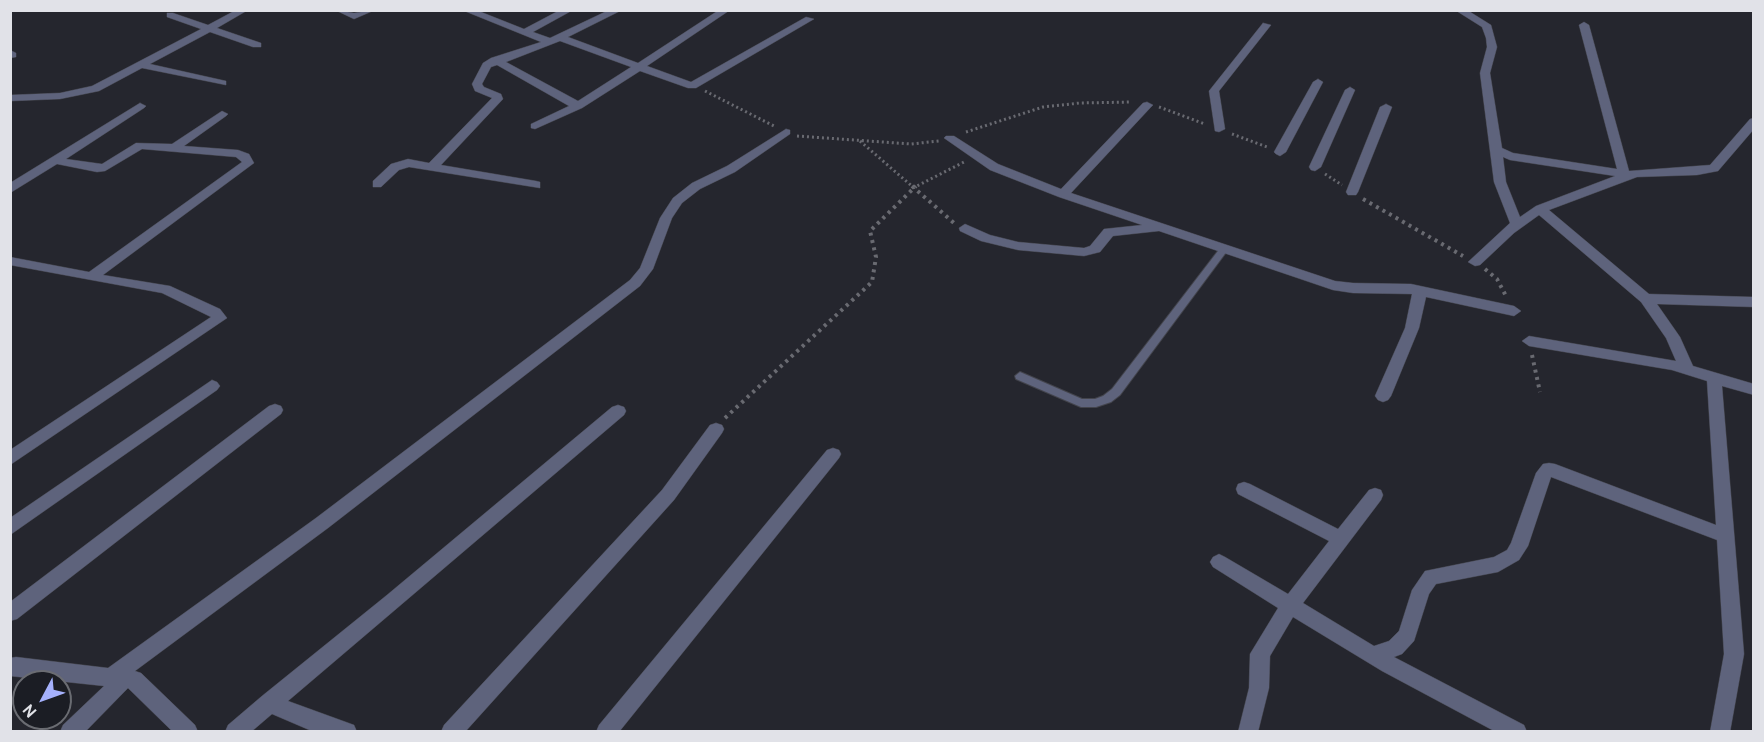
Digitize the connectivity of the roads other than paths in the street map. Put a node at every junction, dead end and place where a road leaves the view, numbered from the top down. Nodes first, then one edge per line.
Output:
1 (244, 10) edge
2 (339, 10) edge
3 (371, 10) edge
4 (466, 10) edge
5 (569, 10) edge
6 (618, 10) edge
7 (726, 10) edge
8 (1459, 10) edge
9 (170, 15) dead end
10 (809, 19) dead end
11 (1266, 25) dead end
12 (1584, 25) dead end
13 (210, 29) junction
14 (523, 33) junction
15 (555, 40) junction
16 (257, 45) dead end
17 (495, 60) junction
18 (141, 65) junction
19 (641, 67) junction
20 (1318, 82) dead end
21 (222, 83) dead end
22 (1350, 90) dead end
23 (10, 98) edge
24 (1147, 105) road end
25 (140, 106) dead end
26 (578, 106) junction
27 (1386, 107) dead end
28 (222, 114) dead end
29 (1754, 121) edge
30 (535, 126) dead end
31 (1219, 129) road end
32 (786, 132) road end
33 (950, 138) road end
34 (172, 148) junction
35 (1496, 150) junction
36 (1280, 152) road end
37 (55, 160) junction
38 (432, 167) junction
39 (1315, 167) road end
40 (1624, 176) junction
41 (376, 184) dead end
42 (536, 185) dead end
43 (10, 189) edge
44 (1352, 192) road end
45 (1064, 194) junction
46 (1540, 208) junction
47 (1517, 225) junction
48 (1160, 227) junction
49 (965, 228) road end
50 (1224, 249) junction
51 (10, 261) edge
52 (1475, 262) road end
53 (91, 277) junction
54 (1420, 291) junction
55 (1646, 299) junction
56 (1754, 302) edge
57 (1514, 311) road end
58 (1529, 341) road end
59 (1687, 369) junction
60 (1020, 376) dead end
61 (1714, 378) junction
62 (212, 386) dead end
63 (1754, 390) edge
64 (1383, 396) dead end
65 (274, 410) dead end
66 (618, 411) dead end
67 (716, 429) road end
68 (833, 454) dead end
69 (10, 459) edge
70 (1245, 489) dead end
71 (1375, 495) dead end
72 (10, 528) edge
73 (1725, 536) junction
74 (1341, 540) junction
75 (1219, 562) dead end
76 (1290, 605) junction
77 (10, 613) edge
78 (1373, 655) junction
79 (10, 667) edge
80 (116, 679) junction
81 (269, 703) junction
82 (70, 732) edge
83 (188, 732) edge
84 (235, 732) edge
85 (347, 732) edge
86 (451, 732) edge
87 (606, 732) edge
88 (1248, 732) edge
89 (1517, 732) edge
90 (1720, 732) edge

1 - 13 street
2 - 3 street
4 - 14 street
5 - 14 street
6 - 15 street
7 - 19 street
8 - 35 street
9 - 13 street
10 - 19 street
11 - 31 street
12 - 40 street
13 - 16 street
13 - 18 street
14 - 15 street
15 - 17 street
15 - 19 street
17 - 26 street
17 - 38 street
18 - 21 street
18 - 23 street
19 - 26 street
20 - 36 street
22 - 39 street
24 - 45 street
25 - 37 street
26 - 30 street
27 - 44 street
28 - 34 street
29 - 40 street
32 - 80 street
33 - 45 street
34 - 37 street
34 - 53 street
35 - 40 street
35 - 47 street
37 - 43 street
38 - 41 street
38 - 42 street
40 - 46 street
45 - 48 street
46 - 47 street
46 - 55 street
47 - 52 street
48 - 49 street
48 - 50 street
50 - 54 street
50 - 60 lane
51 - 53 street
53 - 69 street
54 - 57 street
54 - 64 street
55 - 56 street
55 - 59 street
58 - 59 street
59 - 61 street
61 - 63 street
61 - 73 street
62 - 72 street
65 - 77 street
66 - 81 street
67 - 86 street
68 - 87 street
70 - 74 street
71 - 74 street
73 - 78 street
73 - 90 street
74 - 76 street
75 - 76 street
76 - 78 street
76 - 88 street
78 - 89 street
79 - 80 street
80 - 82 street
80 - 83 street
81 - 84 street
81 - 85 street

